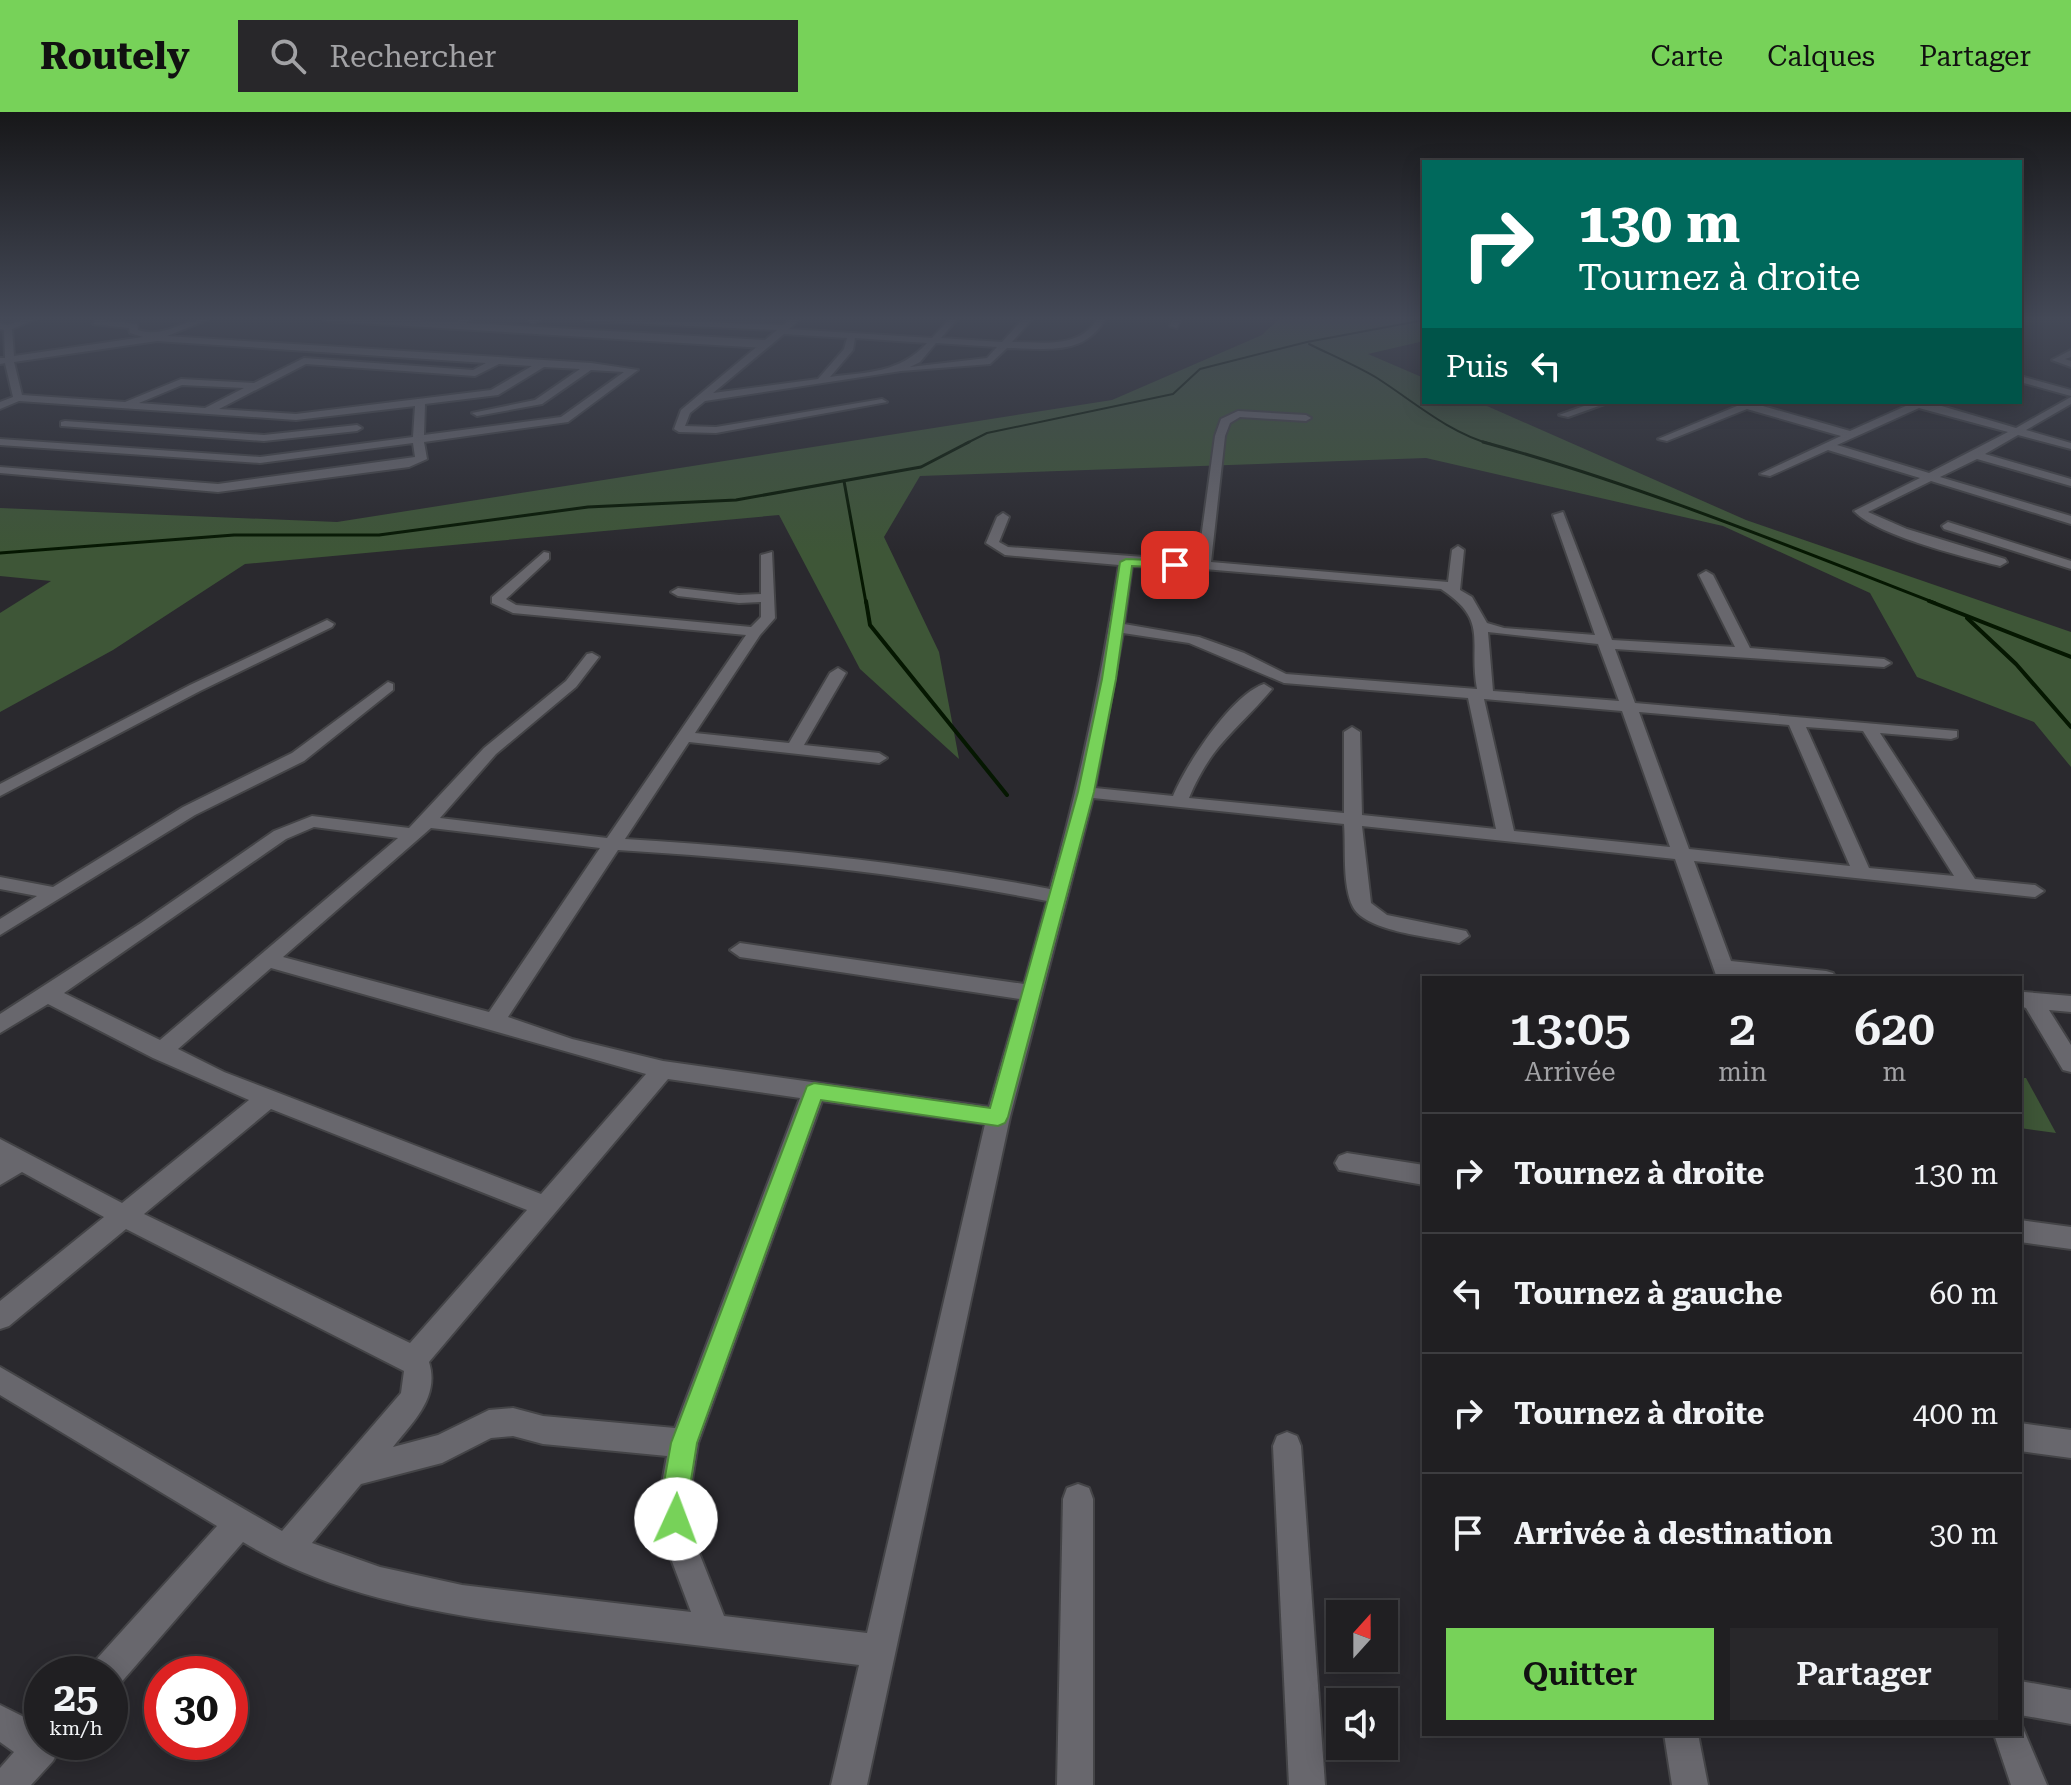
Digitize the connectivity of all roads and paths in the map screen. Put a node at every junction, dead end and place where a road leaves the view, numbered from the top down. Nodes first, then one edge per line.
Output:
1 (148, 396) edge
2 (236, 396) edge
3 (467, 396) edge
4 (475, 396) edge
5 (547, 396) edge
6 (597, 396) edge
7 (715, 396) edge
8 (18, 398) joint
9 (702, 398) joint
10 (2071, 400) edge
11 (420, 402) junction
12 (882, 402) dead end
13 (109, 404) junction
14 (1599, 404) edge
15 (1750, 404) edge
16 (1914, 404) edge
17 (1920, 404) edge
18 (0, 406) edge
19 (125, 406) junction
20 (359, 410) junction
21 (207, 411) junction
22 (477, 413) junction
23 (1564, 415) dead end
24 (1306, 418) dead end
25 (357, 428) junction
26 (54, 429) junction
27 (479, 431) junction
28 (2021, 432) junction
29 (1851, 435) junction
30 (418, 439) junction
31 (1663, 439) dead end
32 (0, 442) edge
33 (21, 443) junction
34 (1828, 446) junction
35 (2071, 446) edge
36 (355, 447) junction
37 (313, 453) junction
38 (1976, 455) junction
39 (0, 470) edge
40 (1766, 474) dead end
41 (311, 477) junction
42 (1928, 477) junction
43 (2071, 483) edge
44 (1559, 515) dead end
45 (1003, 517) dead end
46 (2071, 520) edge
47 (1948, 526) dead end
48 (1458, 550) dead end
49 (767, 555) dead end
50 (544, 556) dead end
51 (1126, 562) junction
52 (2000, 562) dead end
53 (1204, 565) junction
54 (2071, 565) edge
55 (1706, 575) dead end
56 (1454, 589) junction
57 (678, 592) dead end
58 (766, 598) junction
59 (327, 624) dead end
60 (1481, 626) junction
61 (1116, 628) junction
62 (755, 632) junction
63 (1606, 642) junction
64 (1745, 652) junction
65 (592, 657) dead end
66 (1884, 663) dead end
67 (838, 673) dead end
68 (388, 687) dead end
69 (1264, 689) dead end
70 (1480, 693) junction
71 (1630, 706) junction
72 (1796, 723) junction
73 (1869, 728) junction
74 (1352, 732) dead end
75 (1951, 734) dead end
76 (685, 737) junction
77 (793, 750) junction
78 (879, 758) dead end
79 (0, 791) edge
80 (1086, 792) junction
81 (1179, 802) junction
82 (1353, 822) junction
83 (421, 828) junction
84 (1507, 838) junction
85 (611, 844) junction
86 (1685, 857) junction
87 (1862, 872) junction
88 (0, 883) edge
89 (1968, 883) junction
90 (2035, 891) dead end
91 (53, 893) junction
92 (1059, 897) junction
93 (0, 928) edge
94 (1459, 936) dead end
95 (740, 950) dead end
96 (270, 961) junction
97 (1725, 972) edge
98 (1792, 976) edge
99 (1032, 993) junction
100 (47, 994) junction
101 (2027, 1000) edge
102 (2071, 1004) edge
103 (494, 1021) junction
104 (0, 1025) edge
105 (161, 1052) junction
106 (2071, 1064) edge
107 (663, 1070) junction
108 (814, 1091) junction
109 (267, 1099) junction
110 (998, 1117) junction
111 (7, 1161) edge
112 (1347, 1163) dead end
113 (1422, 1175) edge
114 (545, 1206) junction
115 (126, 1217) junction
116 (2022, 1231) edge
117 (2071, 1238) edge
118 (0, 1317) edge
119 (414, 1359) junction
120 (0, 1380) edge
121 (2022, 1437) edge
122 (684, 1443) junction
123 (2071, 1444) edge
124 (1287, 1446) dead end
125 (352, 1472) junction
126 (1078, 1499) dead end
127 (239, 1524) junction
128 (286, 1550) junction
129 (713, 1629) junction
130 (879, 1651) junction
131 (122, 1656) edge
132 (2022, 1698) edge
133 (2071, 1707) edge
134 (0, 1722) edge
135 (24, 1735) edge
136 (1681, 1736) edge
137 (2012, 1736) edge
138 (30, 1760) edge
139 (8, 1785) edge
140 (849, 1785) edge
141 (1075, 1785) edge
142 (1307, 1785) edge
143 (1690, 1785) edge
144 (2029, 1785) edge

1 - 19 street
2 - 21 street
3 - 11 street
4 - 22 street
5 - 22 street
6 - 27 street
7 - 9 street
8 - 13 street
8 - 18 street
9 - 12 street
10 - 28 street
11 - 20 street
11 - 30 street
13 - 19 street
13 - 26 street
14 - 23 street
15 - 29 street
15 - 31 street
16 - 29 street
17 - 28 street
19 - 21 street
20 - 21 street
20 - 25 street
22 - 27 street
24 - 53 street
25 - 26 street
25 - 36 street
26 - 33 street
27 - 30 street
28 - 35 street
28 - 38 street
29 - 34 street
30 - 36 street
30 - 41 street
32 - 33 street
33 - 37 street
34 - 40 street
34 - 42 street
36 - 37 street
37 - 41 street
38 - 42 street
38 - 43 street
39 - 41 street
42 - 46 street
42 - 52 street
44 - 63 street
45 - 51 street
47 - 54 street
48 - 56 street
49 - 58 street
50 - 62 street
51 - 53 street
51 - 61 street
53 - 56 street
55 - 64 street
56 - 60 street
57 - 58 street
58 - 62 street
59 - 79 street
60 - 63 street
60 - 70 street
61 - 70 street
61 - 80 street
62 - 76 street
63 - 64 street
63 - 71 street
64 - 66 street
65 - 83 street
67 - 77 street
68 - 91 street
69 - 81 street
70 - 71 street
70 - 84 street
71 - 72 street
71 - 86 street
72 - 73 street
72 - 87 street
73 - 75 street
73 - 89 street
74 - 82 street
76 - 77 street
76 - 85 street
77 - 78 street
80 - 81 street
80 - 92 street
81 - 82 street
82 - 84 street
82 - 94 street
83 - 85 street
83 - 96 street
83 - 100 street
84 - 86 street
85 - 92 street
85 - 103 street
86 - 87 street
86 - 97 street
87 - 89 street
88 - 91 street
89 - 90 street
91 - 93 street
92 - 99 street
95 - 99 street
96 - 103 street
96 - 105 street
97 - 98 street
99 - 110 street
100 - 104 street
100 - 105 street
101 - 102 street
101 - 106 street
103 - 107 street
105 - 109 street
107 - 108 street
107 - 114 street
108 - 110 street
108 - 122 street
109 - 114 street
109 - 115 street
110 - 130 street
111 - 115 street
112 - 113 street
114 - 119 street
115 - 118 street
115 - 119 street
116 - 117 street
119 - 125 street
120 - 127 street
121 - 123 street
122 - 125 street
122 - 129 street
124 - 142 street
125 - 128 street
126 - 141 street
127 - 128 street
127 - 131 street
128 - 129 street
129 - 130 street
130 - 140 street
132 - 133 street
134 - 135 street
136 - 143 street
137 - 144 street
138 - 139 street

